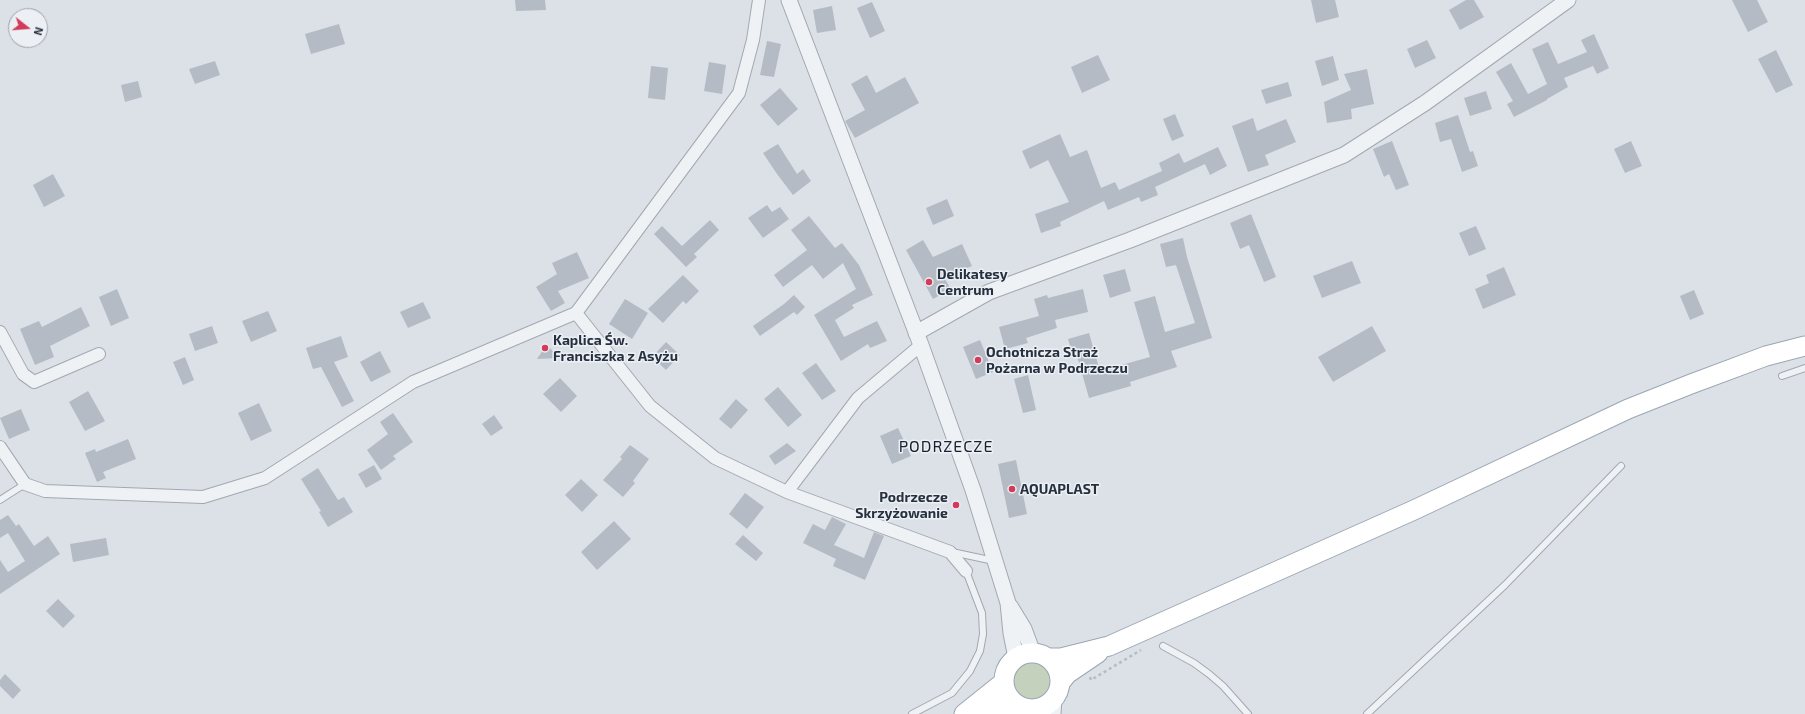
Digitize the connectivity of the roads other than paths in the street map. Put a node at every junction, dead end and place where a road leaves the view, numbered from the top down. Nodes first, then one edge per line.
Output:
1 (759, 0) edge
2 (789, 0) edge
3 (1568, 0) edge
4 (576, 313) junction
5 (0, 332) edge
6 (918, 339) junction
7 (1805, 346) edge
8 (99, 354) dead end
9 (1805, 368) edge
10 (1782, 376) dead end
11 (0, 447) edge
12 (1621, 466) dead end
13 (24, 484) junction
14 (787, 492) junction
15 (0, 500) edge
16 (950, 552) junction
17 (996, 561) junction
18 (966, 571) joint
19 (1109, 646) junction
20 (1163, 646) road end
21 (1032, 656) junction
22 (1004, 682) junction
23 (1056, 699) edge
24 (1027, 709) edge
25 (912, 714) edge
26 (964, 714) edge
27 (974, 714) edge
28 (1248, 714) edge
29 (1367, 714) edge

1 - 4 street
2 - 6 street
3 - 6 street
4 - 13 street
4 - 14 street
5 - 8 street
6 - 14 street
6 - 17 street
7 - 19 main road
9 - 10 lane
11 - 13 street
12 - 29 lane
13 - 15 lane
14 - 16 street
16 - 17 lane
16 - 18 street
17 - 21 street
18 - 25 lane
19 - 21 main road
19 - 23 main road
20 - 28 lane
21 - 22 main road
21 - 23 main road
22 - 24 main road
22 - 26 main road
23 - 24 main road
24 - 27 main road

